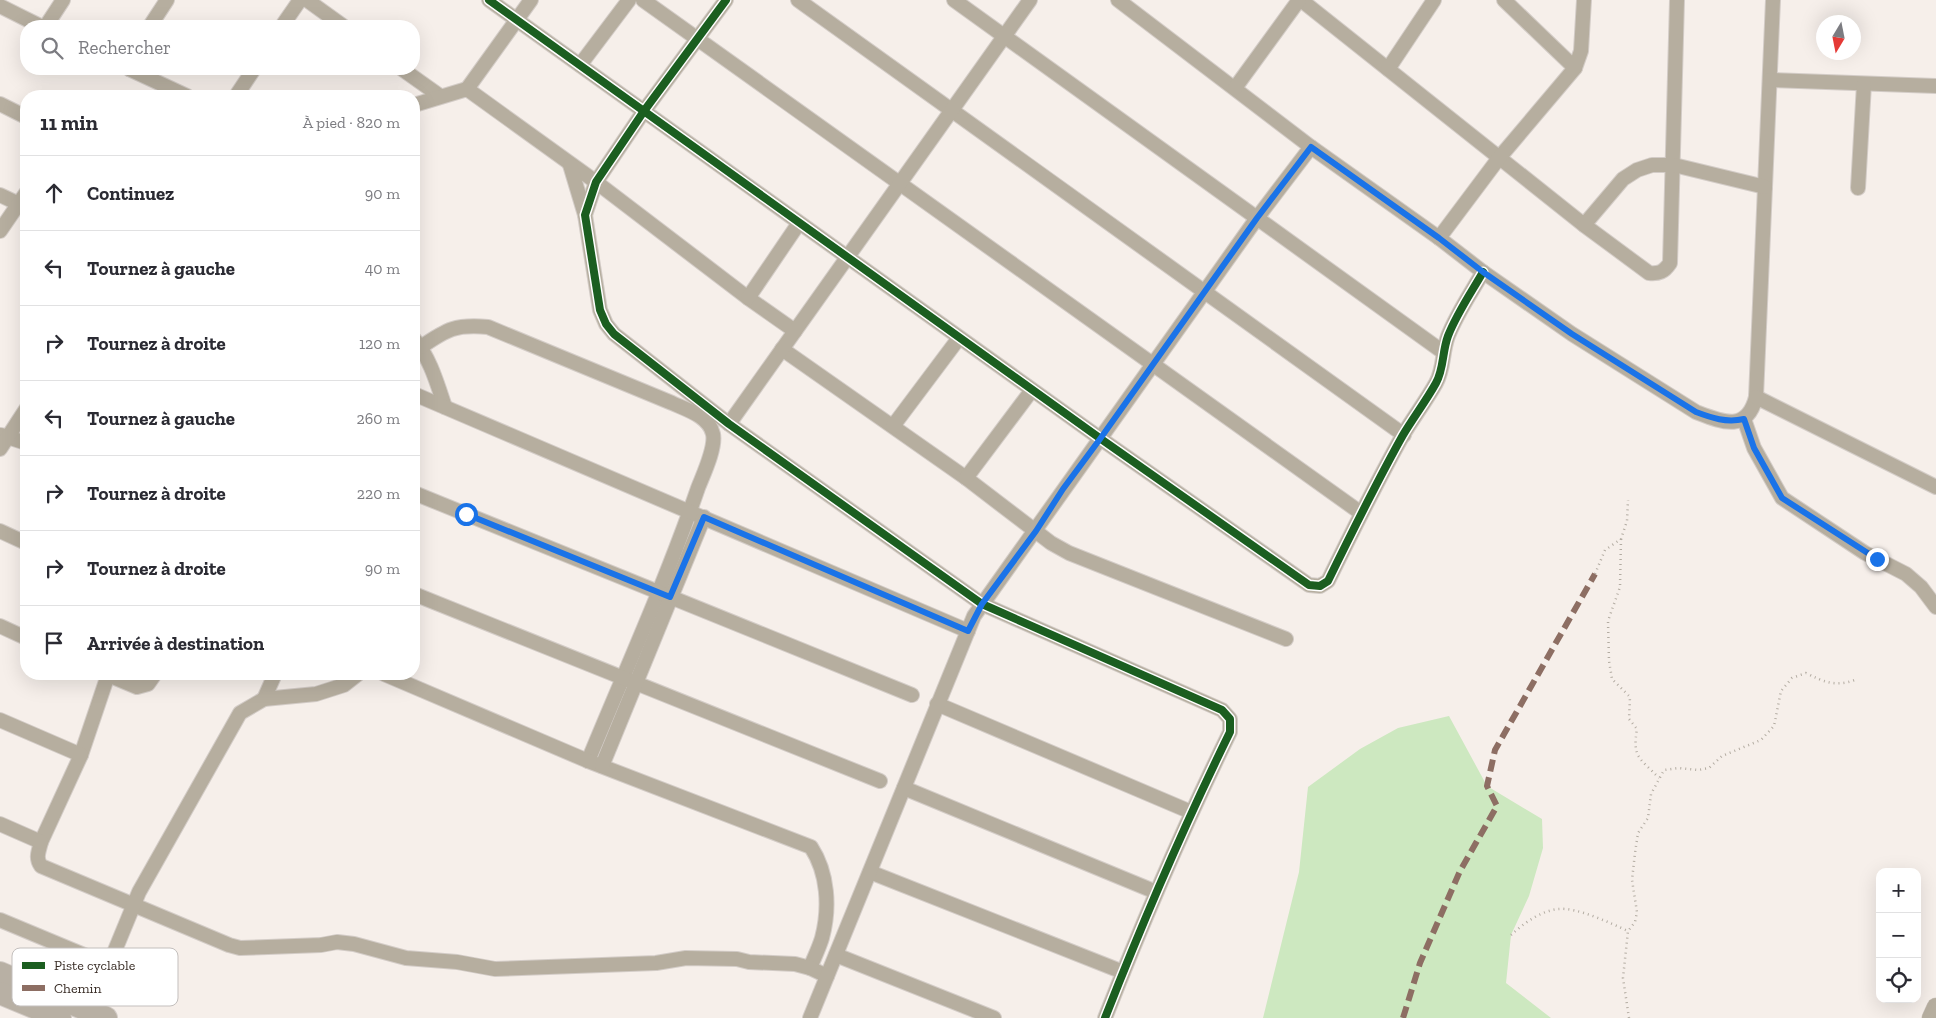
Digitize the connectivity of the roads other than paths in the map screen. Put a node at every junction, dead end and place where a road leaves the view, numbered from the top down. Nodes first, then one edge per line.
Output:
1 (64, 0) edge
2 (168, 0) edge
3 (300, 0) edge
4 (307, 0) edge
5 (489, 0) edge
6 (531, 0) edge
7 (628, 0) edge
8 (643, 0) edge
9 (726, 0) edge
10 (798, 0) edge
11 (954, 0) edge
12 (1030, 0) edge
13 (1118, 0) edge
14 (1300, 0) edge
15 (1434, 0) edge
16 (1504, 0) edge
17 (1584, 0) edge
18 (1677, 0) edge
19 (1773, 0) edge
20 (0, 6) edge
21 (28, 20) edge
22 (50, 20) edge
23 (154, 20) edge
24 (286, 20) edge
25 (335, 20) edge
26 (516, 20) junction
27 (1004, 36) junction
28 (698, 39) junction
29 (580, 65) junction
30 (1576, 68) junction
31 (1388, 69) junction
32 (142, 75) edge
33 (250, 75) edge
34 (410, 75) edge
35 (1770, 80) junction
36 (1864, 84) junction
37 (1936, 86) edge
38 (1235, 88) junction
39 (467, 89) junction
40 (174, 90) edge
41 (241, 90) edge
42 (440, 96) junction
43 (420, 103) edge
44 (0, 104) edge
45 (952, 110) junction
46 (644, 111) junction
47 (20, 114) edge
48 (1311, 147) junction
49 (1499, 158) junction
50 (570, 165) junction
51 (1674, 165) junction
52 (596, 182) junction
53 (900, 183) junction
54 (1765, 187) junction
55 (1858, 188) dead end
56 (0, 195) edge
57 (20, 198) edge
58 (20, 202) edge
59 (585, 215) junction
60 (1257, 218) junction
61 (800, 223) junction
62 (1584, 225) junction
63 (0, 231) edge
64 (1439, 238) junction
65 (847, 257) junction
66 (1483, 272) junction
67 (1204, 292) junction
68 (748, 298) junction
69 (795, 331) junction
70 (959, 338) junction
71 (420, 342) edge
72 (420, 348) edge
73 (782, 349) junction
74 (1443, 352) junction
75 (1153, 364) junction
76 (1032, 390) junction
77 (420, 397) edge
78 (1756, 397) junction
79 (445, 407) junction
80 (20, 416) edge
81 (1744, 419) junction
82 (729, 424) junction
83 (893, 426) junction
84 (1404, 434) junction
85 (4, 435) edge
86 (1100, 439) junction
87 (20, 441) edge
88 (0, 449) edge
89 (966, 478) junction
90 (1936, 487) edge
91 (420, 495) edge
92 (690, 511) junction
93 (1361, 513) junction
94 (704, 517) junction
95 (0, 531) edge
96 (1036, 531) junction
97 (20, 540) edge
98 (664, 594) junction
99 (420, 596) edge
100 (982, 604) junction
101 (1936, 607) edge
102 (0, 626) edge
103 (968, 631) junction
104 (20, 635) edge
105 (1286, 639) dead end
106 (105, 680) edge
107 (121, 680) edge
108 (151, 680) edge
109 (272, 680) edge
110 (350, 680) edge
111 (398, 680) edge
112 (628, 681) junction
113 (912, 694) dead end
114 (264, 699) junction
115 (937, 704) junction
116 (0, 720) edge
117 (81, 755) junction
118 (588, 761) junction
119 (602, 766) junction
120 (880, 781) dead end
121 (904, 788) junction
122 (1191, 812) junction
123 (0, 824) edge
124 (41, 842) junction
125 (870, 872) junction
126 (1156, 892) junction
127 (134, 905) junction
128 (0, 920) edge
129 (66, 948) edge
130 (116, 948) edge
131 (836, 955) junction
132 (810, 968) junction
133 (1123, 972) junction
134 (0, 974) edge
135 (827, 976) junction
136 (12, 979) edge
137 (0, 993) edge
138 (12, 998) edge
139 (31, 1006) edge
140 (76, 1006) edge
141 (1936, 1006) edge
142 (98, 1015) edge
143 (60, 1018) edge
144 (810, 1018) edge
145 (994, 1018) edge
146 (1105, 1018) edge
147 (1931, 1018) edge

1 - 22 street
2 - 23 street
3 - 24 street
4 - 25 street
5 - 26 street
6 - 26 street
7 - 29 street
8 - 28 street
9 - 28 street
10 - 45 street
11 - 27 street
12 - 27 street
13 - 38 street
14 - 31 street
14 - 38 street
15 - 31 street
16 - 30 street
17 - 30 street
18 - 51 street
19 - 35 street
20 - 21 street
26 - 29 street
26 - 39 street
27 - 45 street
27 - 60 street
28 - 46 street
28 - 53 street
29 - 46 street
30 - 49 street
31 - 49 street
32 - 40 street
33 - 41 street
34 - 42 street
35 - 36 street
35 - 54 street
36 - 37 street
36 - 55 street
38 - 48 street
39 - 42 street
39 - 50 street
42 - 43 street
44 - 47 street
45 - 53 street
45 - 67 street
46 - 52 street
46 - 61 street
48 - 60 street
48 - 64 street
49 - 62 street
49 - 64 street
50 - 52 street
50 - 59 street
51 - 54 street
51 - 62 street
51 - 62 street
52 - 59 street
52 - 68 street
53 - 65 street
53 - 75 street
54 - 78 street
56 - 57 street
58 - 63 street
59 - 82 street
60 - 67 street
60 - 74 street
61 - 65 street
61 - 68 street
64 - 66 street
65 - 69 street
65 - 70 street
66 - 74 street
66 - 81 street
67 - 75 street
67 - 84 street
68 - 69 street
69 - 73 street
70 - 76 street
70 - 83 street
71 - 92 street
72 - 79 street
73 - 82 street
73 - 83 street
74 - 84 street
75 - 86 street
75 - 93 street
76 - 86 street
76 - 89 street
77 - 79 street
78 - 81 street
78 - 90 street
79 - 92 street
80 - 85 street
81 - 101 street
82 - 100 street
83 - 89 street
84 - 93 street
85 - 87 street
85 - 88 street
86 - 93 street
86 - 96 street
89 - 96 street
91 - 98 street
92 - 94 street
92 - 98 street
94 - 98 street
94 - 103 street
95 - 97 street
96 - 100 street
96 - 105 street
98 - 112 street
98 - 113 street
99 - 112 street
100 - 103 street
100 - 122 street
102 - 104 street
103 - 115 street
106 - 117 street
107 - 108 street
109 - 114 street
110 - 114 street
111 - 118 street
112 - 118 street
112 - 119 street
112 - 120 street
114 - 127 street
115 - 121 street
115 - 122 street
116 - 117 street
117 - 124 street
118 - 119 street
119 - 132 street
121 - 125 street
121 - 126 street
122 - 126 street
123 - 124 street
124 - 127 street
125 - 131 street
125 - 133 street
126 - 133 street
127 - 130 street
127 - 132 street
128 - 129 street
131 - 135 street
131 - 145 street
132 - 135 street
133 - 146 street
134 - 136 highway
135 - 144 street
137 - 138 highway
139 - 143 highway
140 - 142 highway
141 - 147 street

